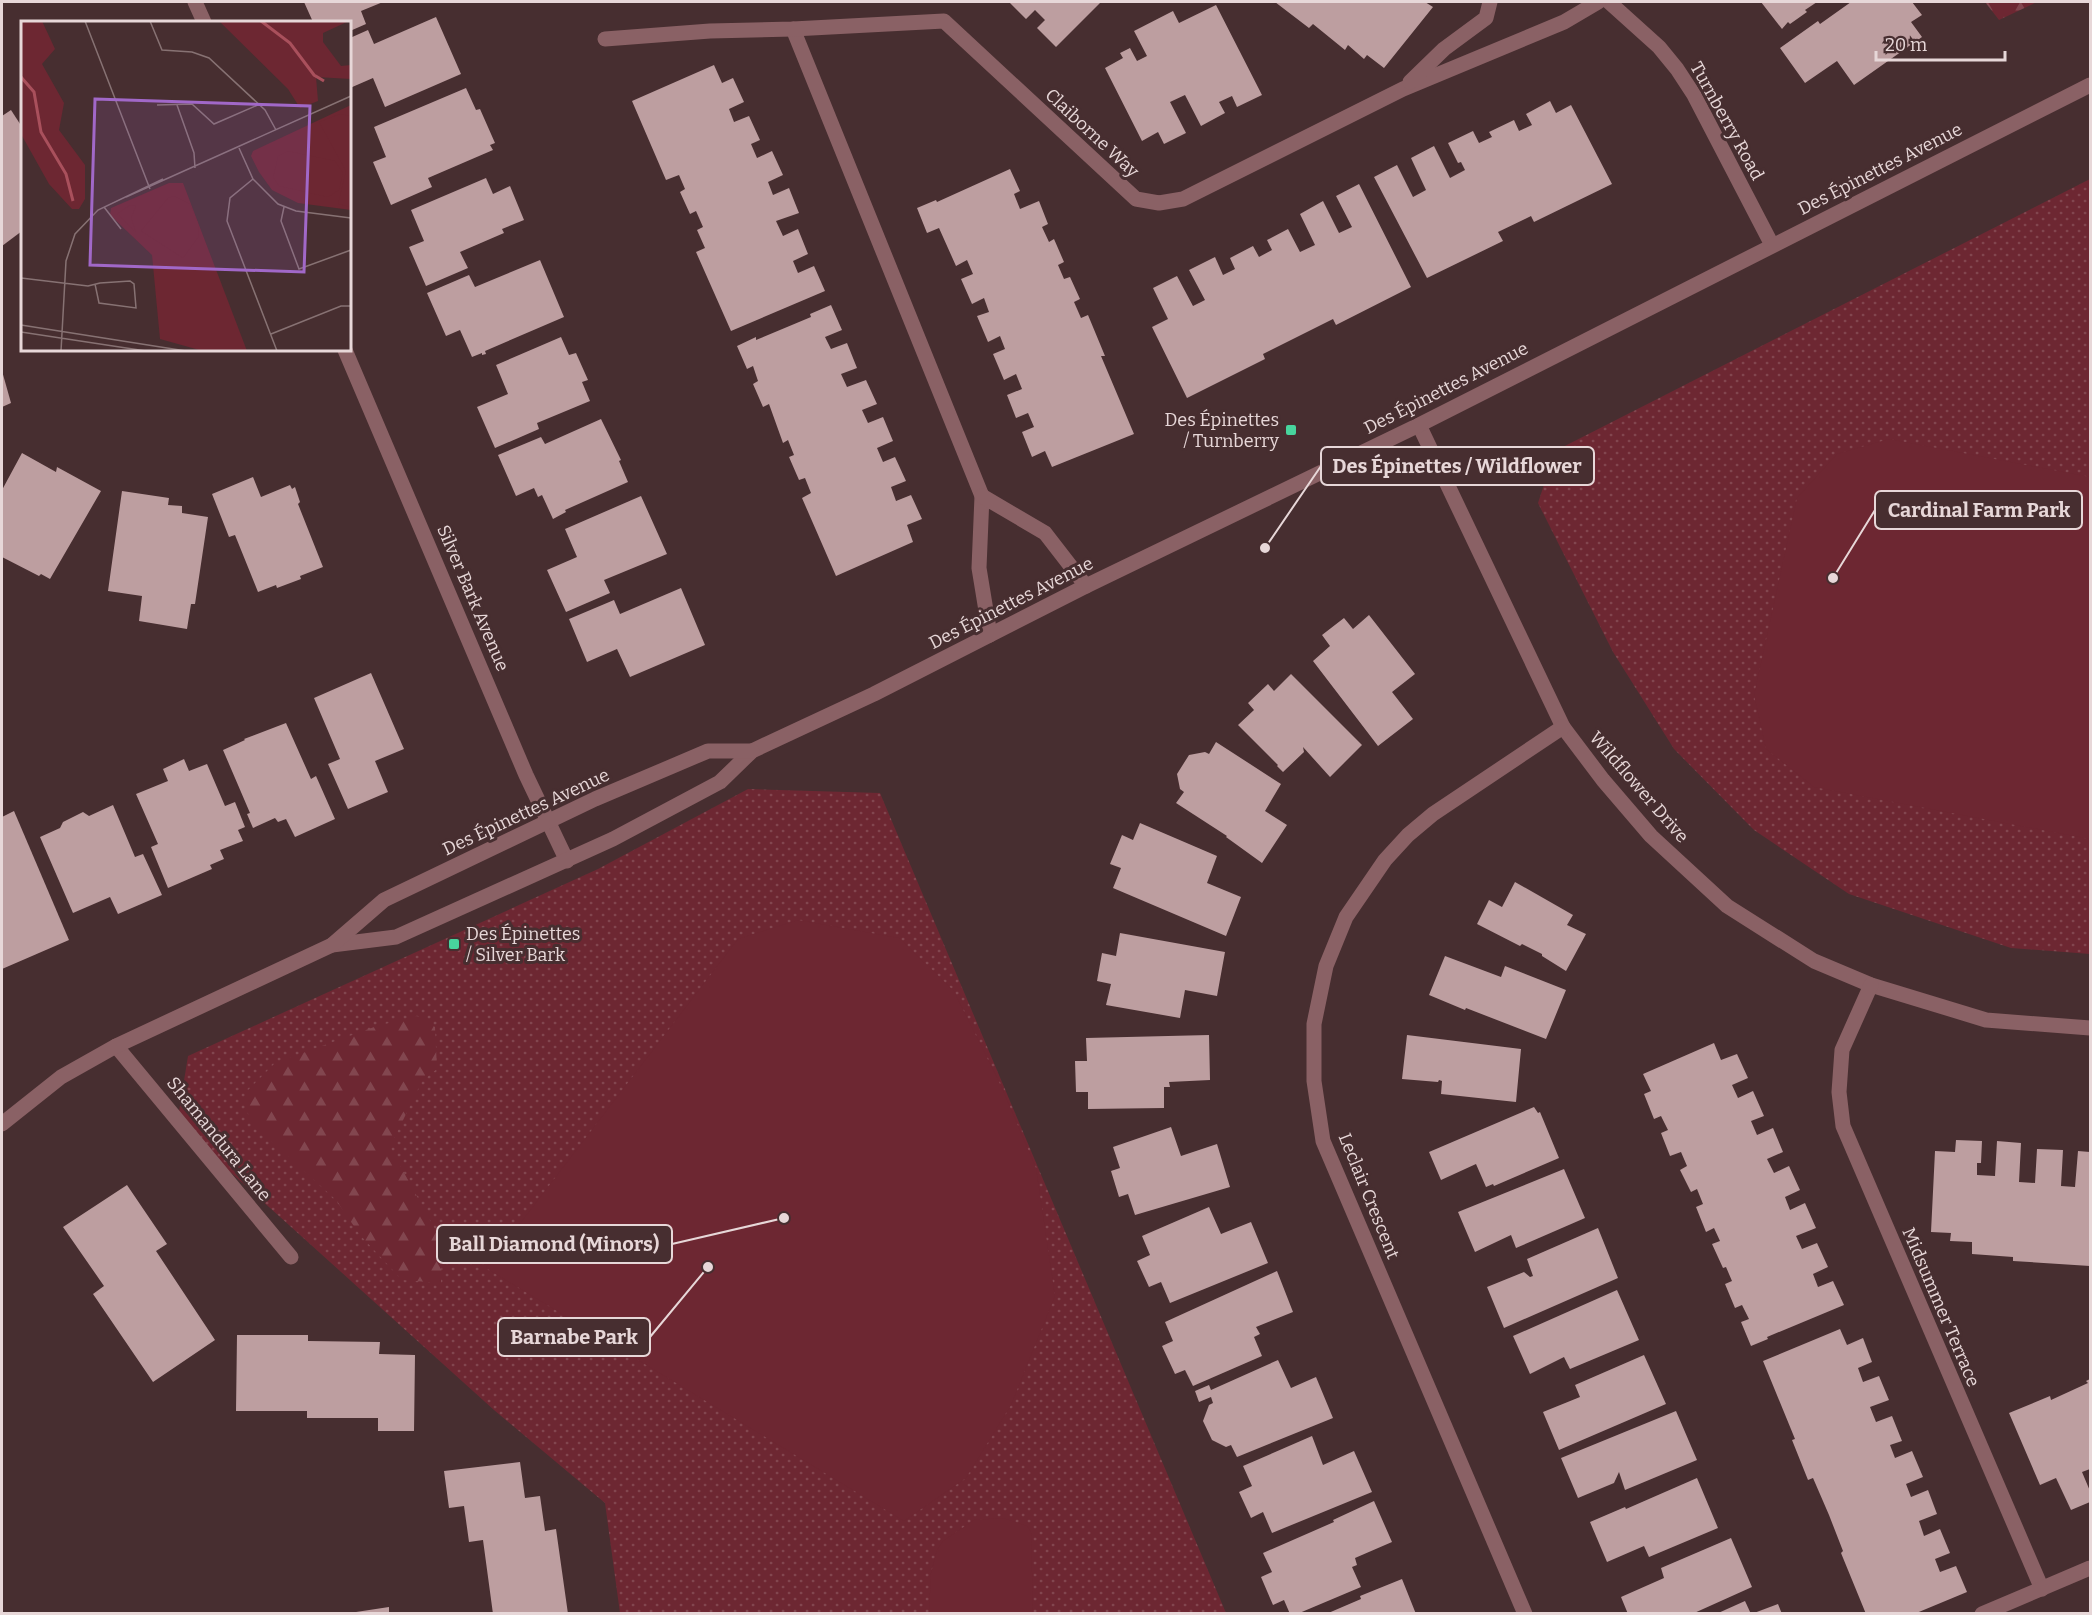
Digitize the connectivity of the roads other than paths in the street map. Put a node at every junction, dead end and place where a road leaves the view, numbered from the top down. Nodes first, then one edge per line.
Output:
1 (195, 2) edge
2 (1490, 2) edge
3 (1598, 2) edge
4 (1610, 2) edge
5 (204, 21) edge
6 (793, 29) junction
7 (605, 39) dead end
8 (2091, 85) edge
9 (1403, 88) junction
10 (1772, 245) junction
11 (345, 351) edge
12 (1419, 425) junction
13 (982, 496) junction
14 (1086, 586) junction
15 (990, 635) junction
16 (1563, 727) junction
17 (752, 751) junction
18 (549, 822) junction
19 (567, 861) junction
20 (332, 945) junction
21 (1871, 985) junction
22 (2091, 1028) edge
23 (116, 1046) junction
24 (2, 1124) edge
25 (291, 1257) dead end
26 (2091, 1568) edge
27 (2042, 1589) junction
28 (1525, 1614) edge
29 (1982, 1614) edge

1 - 5 street
2 - 9 street, Claiborne Way
3 - 9 street, Claiborne Way
4 - 10 street, Turnberry Road
6 - 7 street, Claiborne Way
6 - 9 street, Claiborne Way
6 - 13 street
8 - 10 street, Des Épinettes Avenue
10 - 12 street, Des Épinettes Avenue
11 - 18 street, Silver Bark Avenue
12 - 14 street, Des Épinettes Avenue
12 - 16 street, Wildflower Drive
13 - 14 street
13 - 15 street
14 - 15 street, Des Épinettes Avenue
15 - 17 street, Des Épinettes Avenue
16 - 21 street, Wildflower Drive
16 - 28 street, Leclair Crescent
17 - 18 street, Des Épinettes Avenue
17 - 19 street, Des Épinettes Avenue
18 - 19 street, Silver Bark Avenue
18 - 20 street, Des Épinettes Avenue
19 - 20 street, Des Épinettes Avenue
20 - 23 street, Des Épinettes Avenue
21 - 22 street, Wildflower Drive
21 - 27 street, Midsummer Terrace
23 - 24 street, Des Épinettes Avenue
23 - 25 street, Shamandura Lane
26 - 27 street
27 - 29 street

